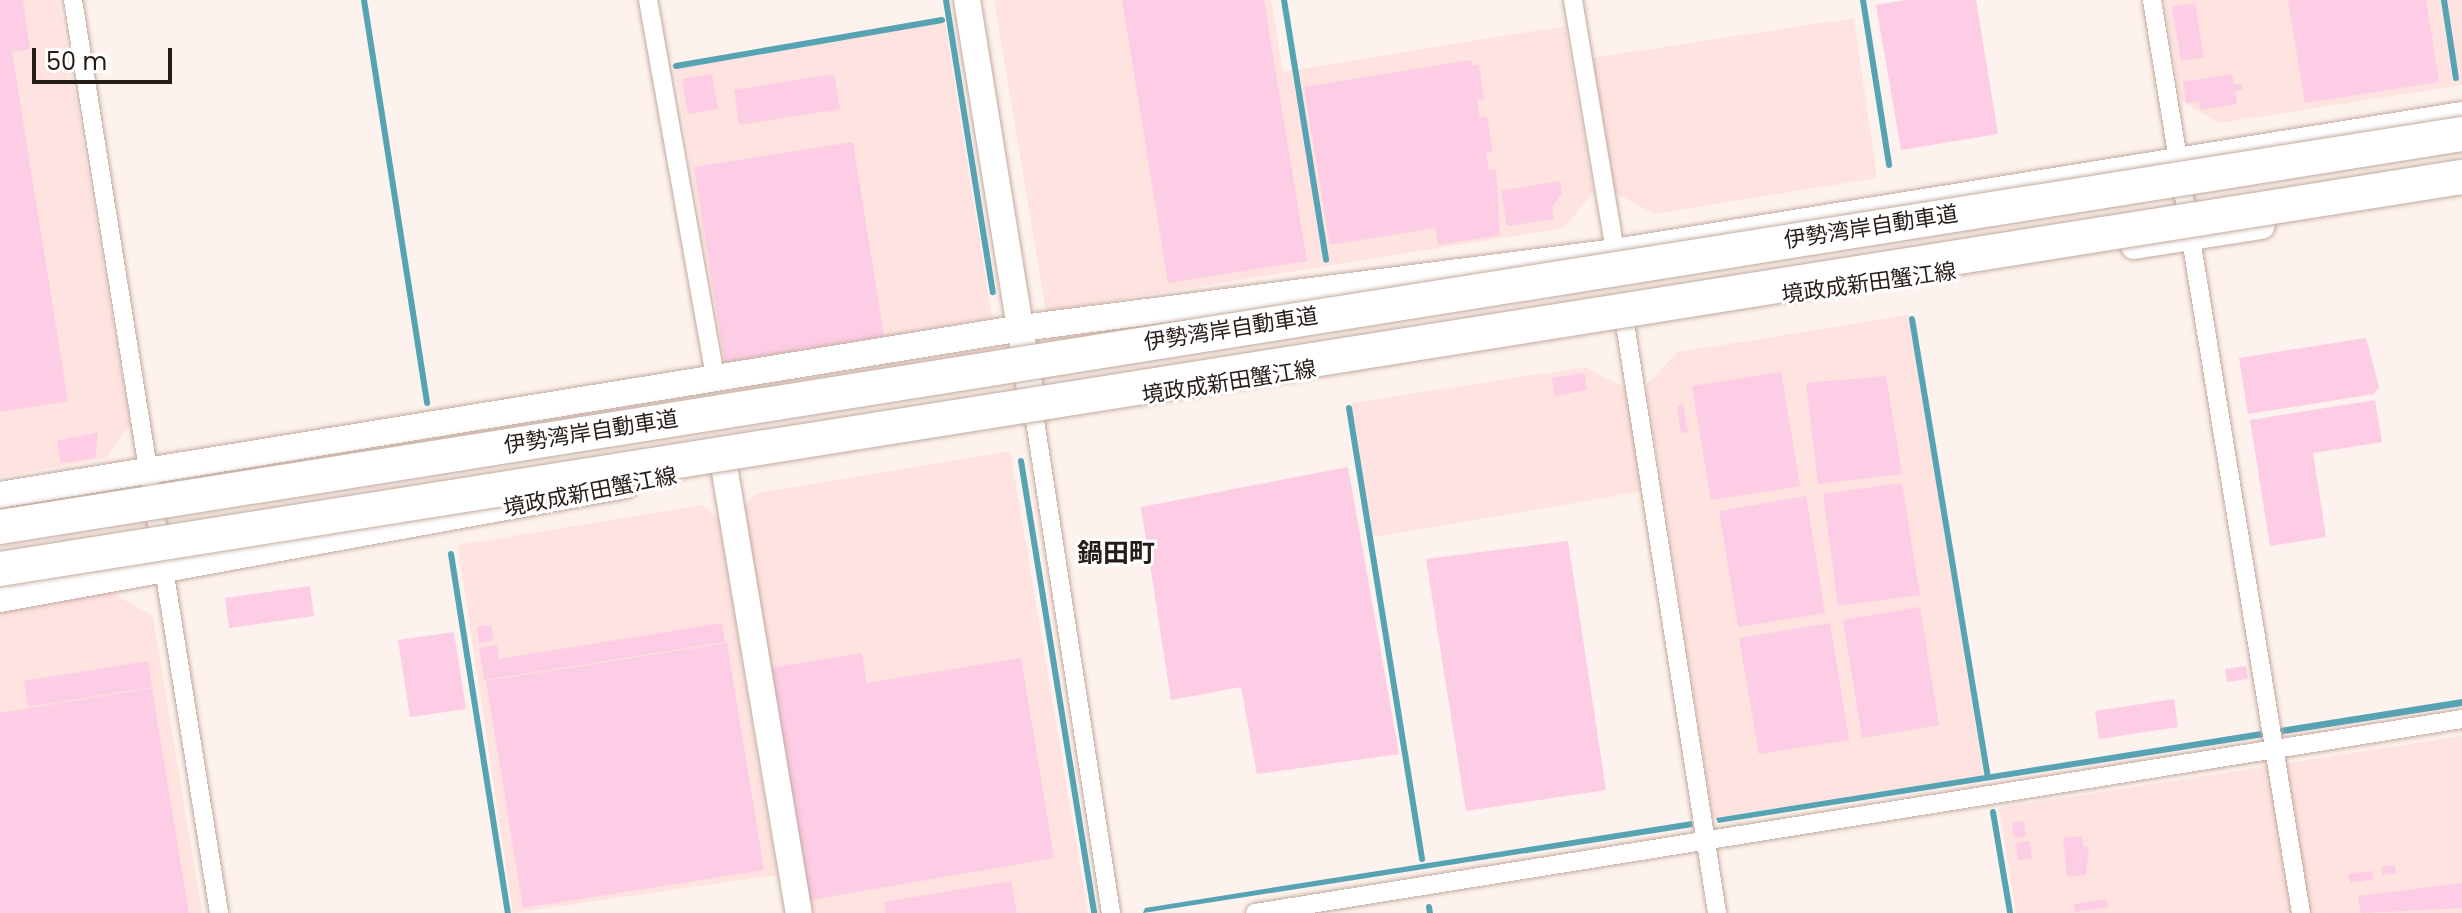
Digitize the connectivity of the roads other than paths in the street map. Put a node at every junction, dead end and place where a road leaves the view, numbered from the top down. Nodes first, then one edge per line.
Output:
1 (73, 0) edge
2 (648, 0) edge
3 (967, 0) edge
4 (1573, 0) edge
5 (2152, 0) edge
6 (2462, 115) edge
7 (2462, 134) edge
8 (2177, 159) junction
9 (2462, 177) edge
10 (2462, 191) edge
11 (2191, 238) junction
12 (1615, 252) junction
13 (1624, 317) junction
14 (1022, 328) junction
15 (715, 378) junction
16 (1034, 414) junction
17 (724, 466) junction
18 (149, 472) junction
19 (0, 495) edge
20 (0, 527) edge
21 (0, 569) edge
22 (163, 573) junction
23 (0, 599) edge
24 (2462, 719) edge
25 (2274, 743) junction
26 (1705, 842) junction
27 (219, 913) edge
28 (799, 913) edge
29 (1111, 913) edge
30 (1255, 913) edge
31 (1717, 913) edge
32 (2301, 913) edge

1 - 18 street
2 - 15 street
3 - 14 main road
4 - 12 street
5 - 8 street
6 - 8 main road
7 - 20 highway, 伊勢湾岸自動車道, bridge
8 - 11 street
8 - 12 main road
9 - 21 highway, 伊勢湾岸自動車道, bridge
10 - 11 main road, 境政成新田蟹江線
11 - 13 main road, 境政成新田蟹江線
11 - 25 street
12 - 14 main road
13 - 16 main road, 境政成新田蟹江線
13 - 26 street
14 - 15 main road
14 - 16 main road
15 - 18 main road
16 - 17 main road, 境政成新田蟹江線
16 - 29 street
17 - 22 main road, 境政成新田蟹江線
17 - 28 main road
18 - 19 main road
18 - 22 street
22 - 23 main road, 境政成新田蟹江線
22 - 27 street
24 - 25 street
25 - 26 street
25 - 32 street
26 - 30 street
26 - 31 street

